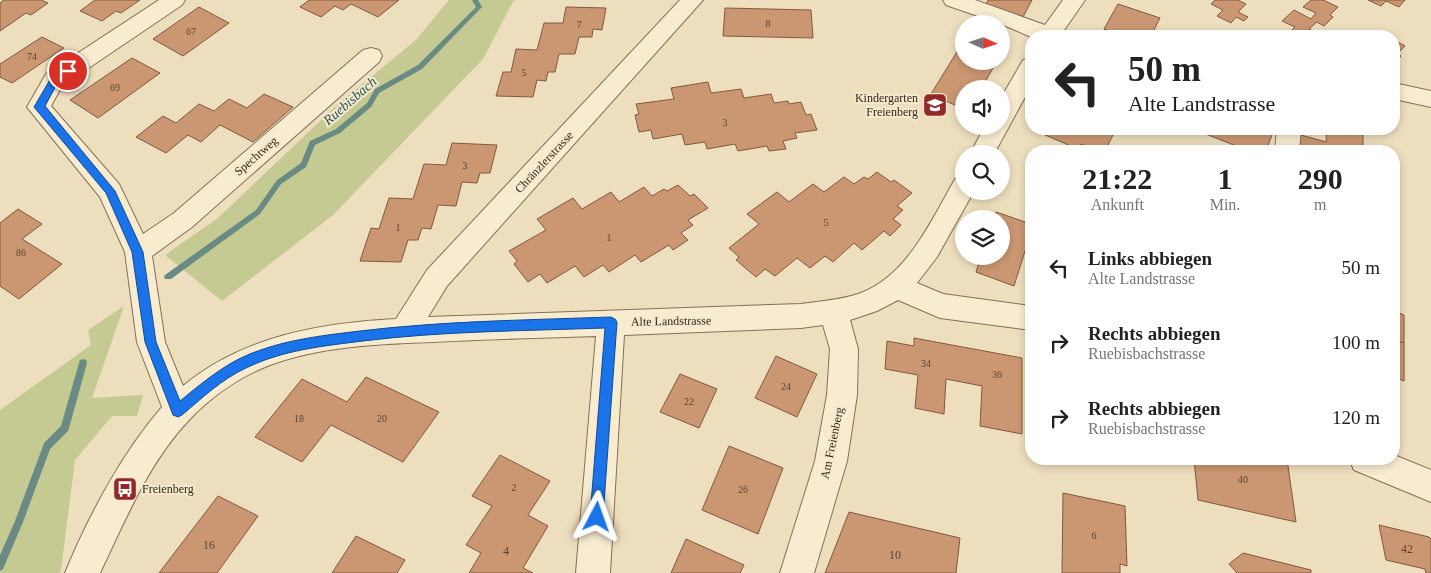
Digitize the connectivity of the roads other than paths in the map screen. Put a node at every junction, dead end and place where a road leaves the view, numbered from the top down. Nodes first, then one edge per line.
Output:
1 (174, 0) edge
2 (692, 0) edge
3 (954, 0) edge
4 (1074, 0) edge
5 (1033, 30) edge
6 (1053, 30) edge
7 (371, 56) dead end
8 (1025, 77) edge
9 (1400, 92) edge
10 (1431, 99) edge
11 (1010, 103) edge
12 (956, 200) edge
13 (138, 252) junction
14 (896, 286) junction
15 (833, 312) junction
16 (1025, 317) edge
17 (611, 322) junction
18 (405, 330) junction
19 (178, 411) junction
20 (1380, 465) edge
21 (1431, 486) edge
22 (82, 573) edge
23 (593, 573) edge
24 (797, 573) edge

1 - 13 street
2 - 18 street, Chränzlerstrasse
3 - 5 street
4 - 6 street
7 - 13 street, Spechtweg
8 - 11 street
9 - 10 street
12 - 14 street, Alte Landstrasse
13 - 19 street
14 - 15 street, Alte Landstrasse
14 - 16 street
15 - 17 street, Alte Landstrasse
15 - 24 street, Am Freienberg
17 - 18 street, Alte Landstrasse
17 - 23 street
18 - 19 street, Alte Landstrasse
19 - 22 street, Alte Landstrasse
20 - 21 street

